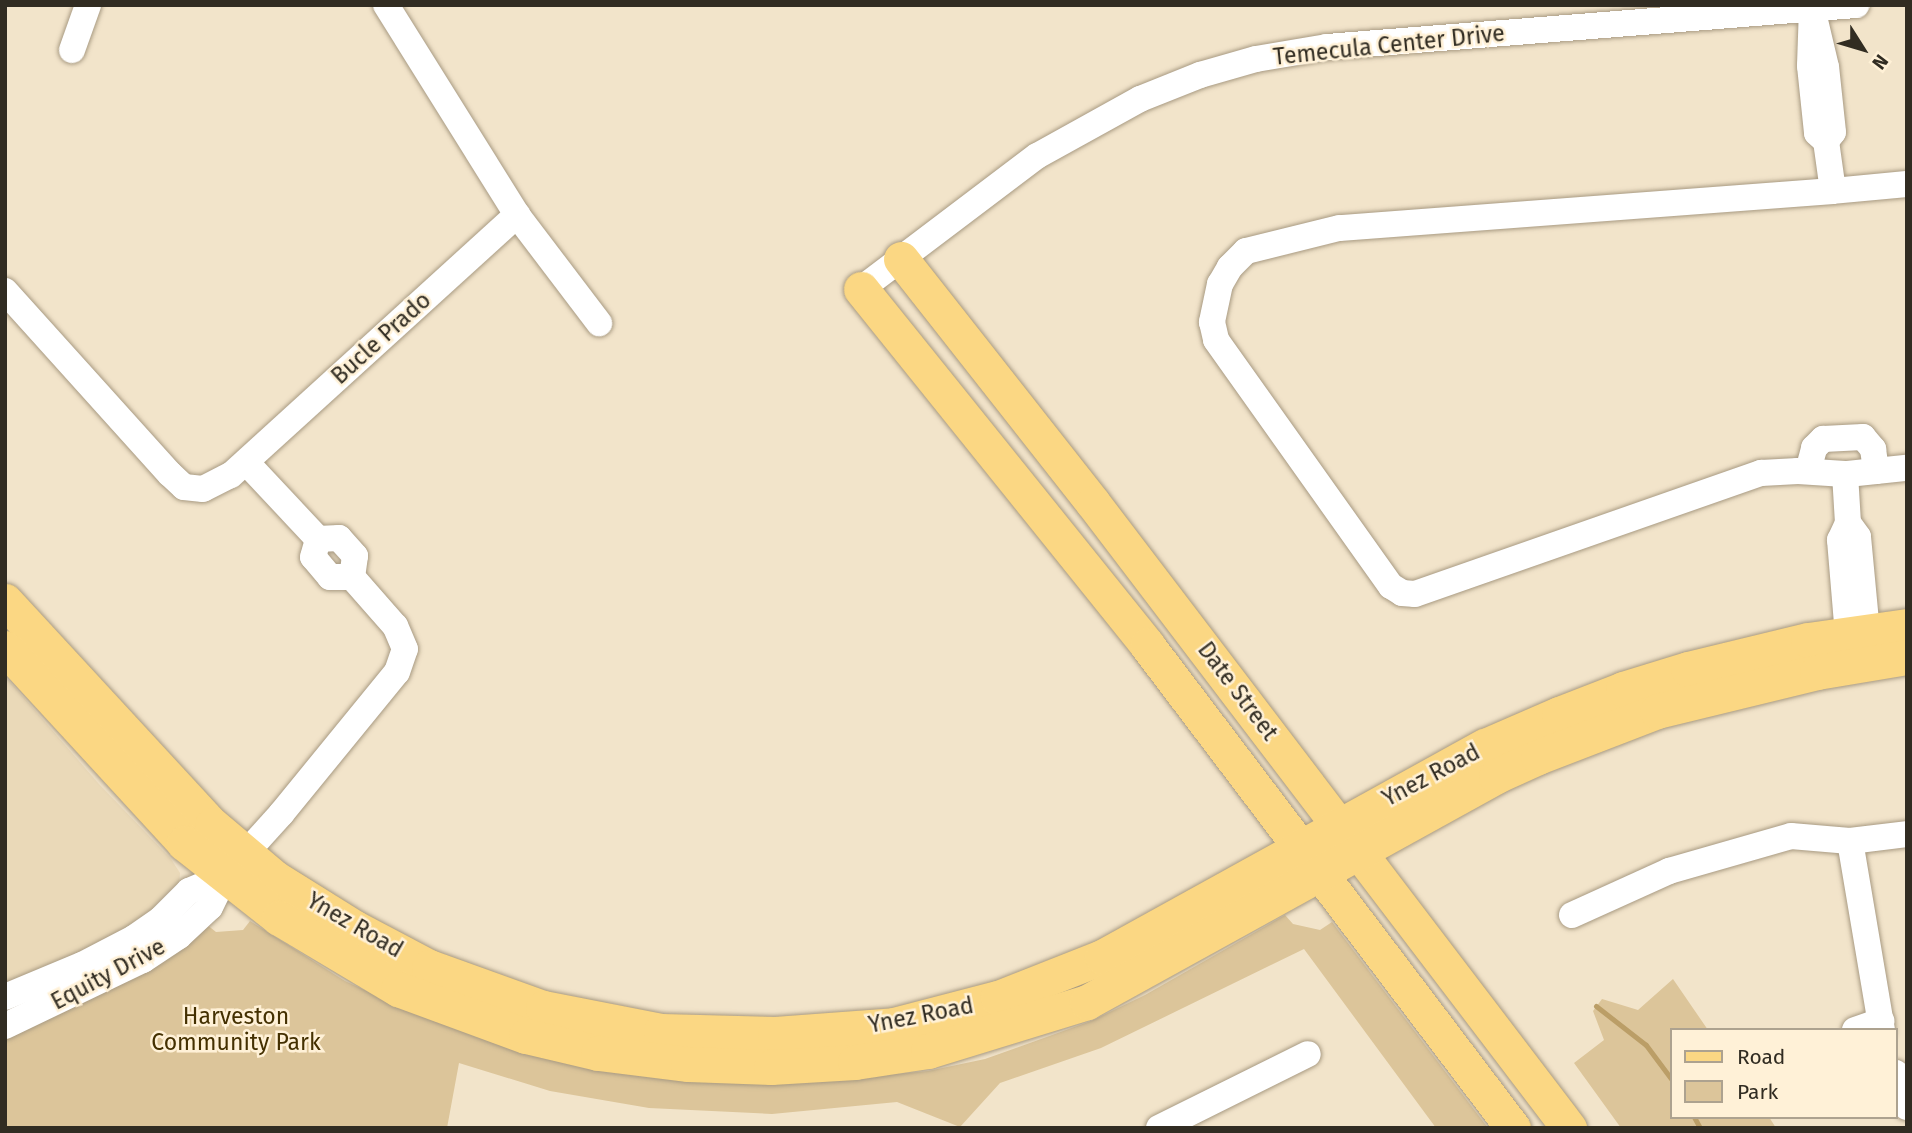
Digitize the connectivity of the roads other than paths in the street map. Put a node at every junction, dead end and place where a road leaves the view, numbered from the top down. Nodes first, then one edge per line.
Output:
1 (88, 5) edge
2 (386, 5) edge
3 (1856, 5) edge
4 (1812, 8) junction
5 (72, 50) dead end
6 (1907, 184) edge
7 (1833, 191) junction
8 (517, 215) junction
9 (901, 259) junction
10 (861, 289) joint
11 (5, 291) edge
12 (599, 323) dead end
13 (246, 461) junction
14 (1907, 468) edge
15 (1808, 471) junction
16 (1876, 471) junction
17 (1846, 474) junction
18 (5, 601) edge
19 (1907, 626) edge
20 (1858, 633) junction
21 (5, 648) edge
22 (1907, 657) edge
23 (1713, 696) junction
24 (1907, 834) edge
25 (1349, 839) junction
26 (1850, 841) junction
27 (1311, 860) junction
28 (235, 864) junction
29 (1572, 915) dead end
30 (5, 997) edge
31 (1882, 1025) edge
32 (5, 1026) edge
33 (1308, 1054) dead end
34 (1898, 1079) edge
35 (1907, 1107) edge
36 (1159, 1128) edge
37 (1513, 1128) edge
38 (1569, 1128) edge

1 - 5 street
2 - 8 street
3 - 4 street, Temecula Center Drive
4 - 7 street
4 - 9 street, Temecula Center Drive
6 - 7 street
7 - 15 street
8 - 12 street
8 - 13 street, Bucle Prado
9 - 10 street, Temecula Center Drive
9 - 25 main road, Date Street
10 - 27 main road, Date Street
11 - 13 street, Bucle Prado
13 - 28 street
14 - 16 street
15 - 16 street
15 - 17 street
16 - 17 street
17 - 20 street
18 - 28 main road, Ynez Road
19 - 20 main road, Ynez Road
20 - 23 main road
20 - 25 main road, Ynez Road
21 - 28 main road, Ynez Road
22 - 23 main road, Ynez Road
23 - 25 main road, Ynez Road
24 - 26 street
25 - 27 main road, Ynez Road
25 - 38 main road, Date Street
26 - 29 street
26 - 31 street
27 - 28 main road, Ynez Road
27 - 37 main road, Date Street
28 - 30 street, Equity Drive
28 - 32 street, Equity Drive
33 - 36 street
34 - 35 street

